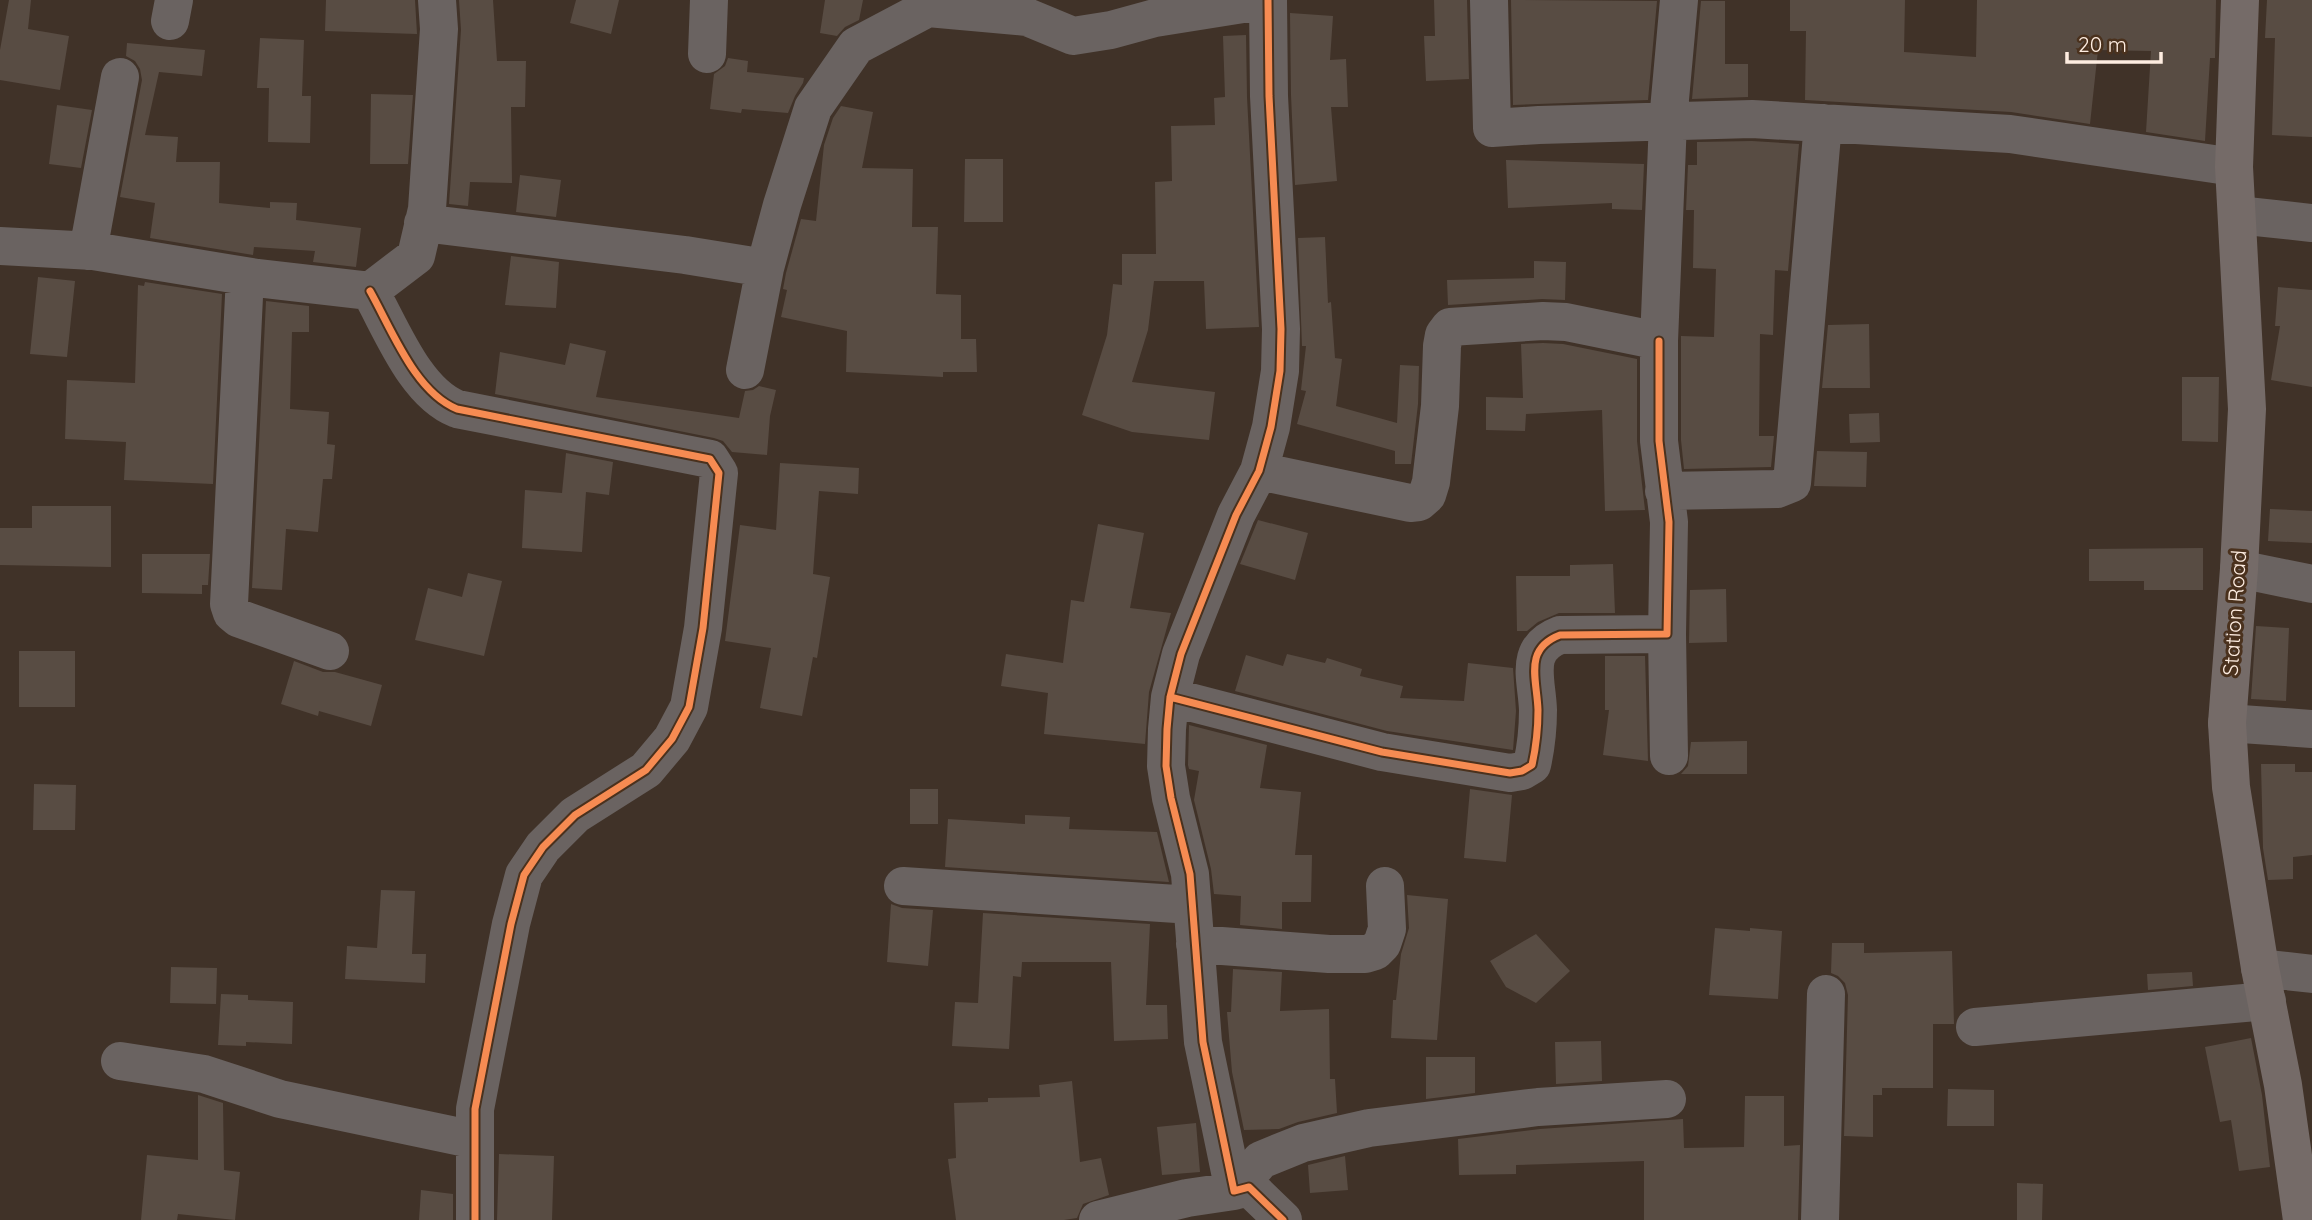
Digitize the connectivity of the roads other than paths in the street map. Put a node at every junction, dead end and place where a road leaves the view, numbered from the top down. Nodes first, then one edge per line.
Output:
1 (437, 0) edge
2 (709, 0) edge
3 (1268, 0) edge
4 (1489, 0) edge
5 (1679, 0) edge
6 (2240, 0) edge
7 (707, 54) dead end
8 (120, 77) dead end
9 (1668, 121) junction
10 (1823, 123) junction
11 (2234, 167) junction
12 (2237, 215) junction
13 (423, 223) junction
14 (2312, 223) edge
15 (0, 246) edge
16 (88, 251) junction
17 (765, 268) junction
18 (245, 276) junction
19 (370, 291) junction
20 (1658, 341) junction
21 (746, 370) dead end
22 (1259, 471) junction
23 (1664, 491) junction
24 (2239, 569) junction
25 (2312, 584) edge
26 (1667, 634) junction
27 (330, 651) dead end
28 (1170, 697) junction
29 (2227, 723) junction
30 (2312, 729) edge
31 (1669, 756) dead end
32 (903, 886) dead end
33 (1385, 886) dead end
34 (1192, 905) junction
35 (1195, 944) junction
36 (2312, 974) edge
37 (2264, 984) junction
38 (1826, 994) dead end
39 (1975, 1027) dead end
40 (120, 1061) dead end
41 (1667, 1099) dead end
42 (475, 1140) junction
43 (1234, 1191) junction
44 (475, 1220) edge
45 (1098, 1220) edge
46 (1283, 1220) edge
47 (1820, 1220) edge
48 (2302, 1220) edge

1 - 13 street
2 - 7 street
3 - 17 street
3 - 22 street
4 - 9 street
5 - 9 street
6 - 11 main road, Station Road
8 - 16 street
9 - 10 street
9 - 20 street
10 - 11 street
10 - 23 street
11 - 12 main road, Station Road
12 - 14 street
12 - 24 main road, Station Road
13 - 17 street
13 - 19 street
15 - 16 street
16 - 18 street
17 - 21 street
18 - 19 street
18 - 27 street
19 - 42 street
20 - 22 street
20 - 23 street
22 - 28 street
23 - 26 street
24 - 25 street
24 - 29 main road, Station Road
26 - 28 street
26 - 31 street
28 - 34 street
29 - 30 street
29 - 37 main road, Station Road
32 - 34 street
33 - 35 street
34 - 35 street
35 - 43 street
36 - 37 street
37 - 39 street
37 - 48 main road, Station Road
38 - 47 street
40 - 42 street
41 - 43 street
42 - 44 street
43 - 45 street
43 - 46 street

